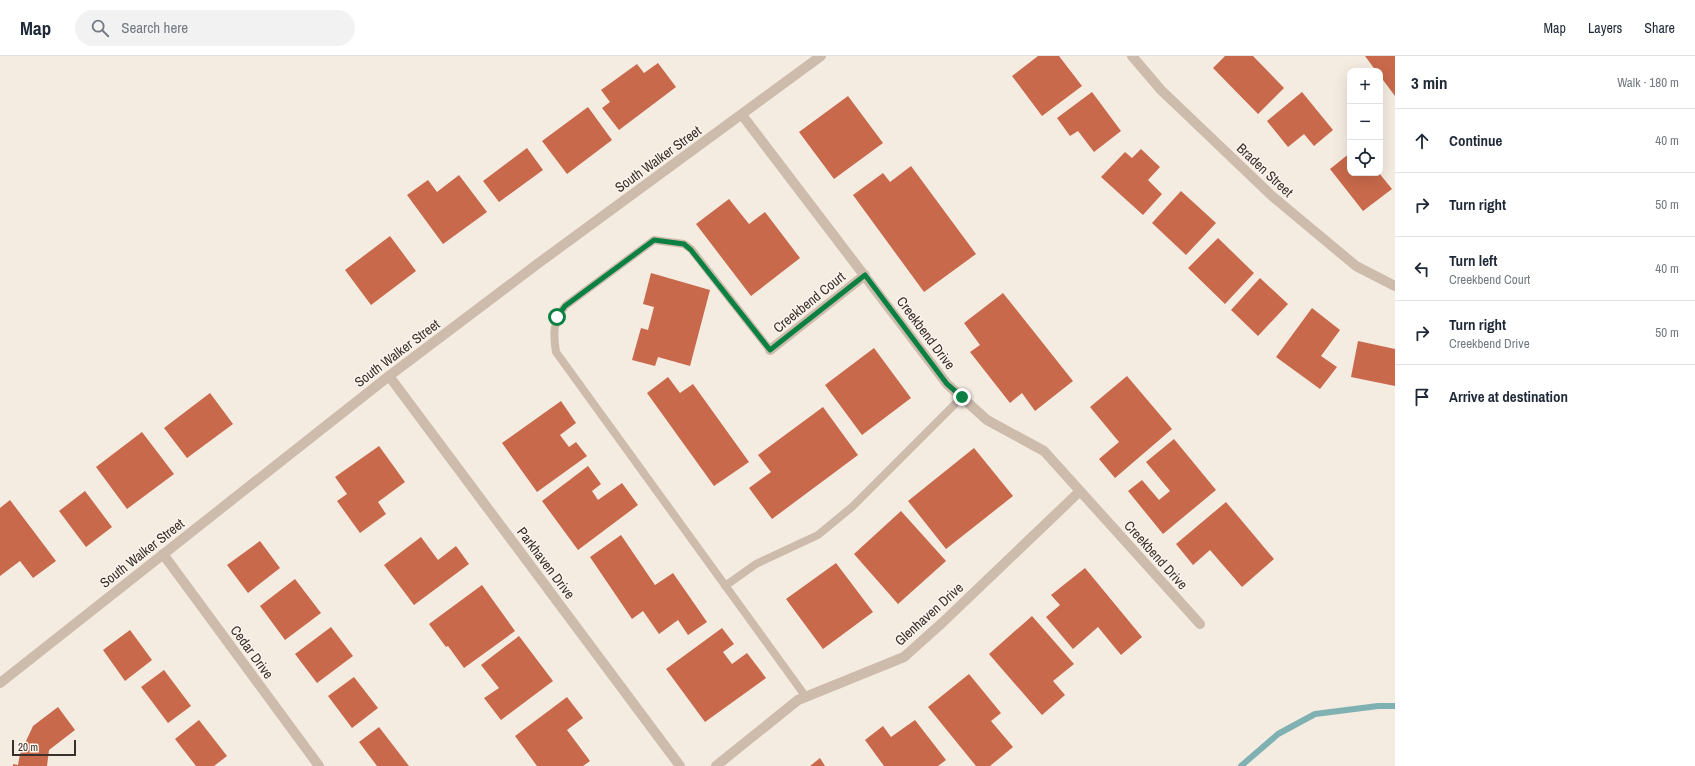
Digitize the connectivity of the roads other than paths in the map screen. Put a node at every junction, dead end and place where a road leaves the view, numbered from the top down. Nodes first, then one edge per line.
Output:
1 (821, 56) edge
2 (1132, 56) edge
3 (742, 115) junction
4 (865, 275) junction
5 (1395, 286) edge
6 (770, 350) joint
7 (389, 376) junction
8 (962, 397) junction
9 (1080, 492) junction
10 (163, 554) junction
11 (725, 586) junction
12 (1200, 624) dead end
13 (0, 683) edge
14 (806, 697) junction
15 (319, 766) edge
16 (680, 766) edge
17 (716, 766) edge

1 - 3 street, South Walker Street
2 - 5 street, Braden Street
3 - 4 street, Creekbend Drive
3 - 7 street, South Walker Street
4 - 6 street, Creekbend Court
4 - 8 street, Creekbend Drive
6 - 11 lane
7 - 10 street, South Walker Street
7 - 16 street, Parkhaven Drive
8 - 9 street, Creekbend Drive
8 - 11 lane
9 - 12 street, Creekbend Drive
9 - 14 street, Glenhaven Drive
10 - 13 street, South Walker Street
10 - 15 street, Cedar Drive
11 - 14 lane
14 - 17 street, Glenhaven Drive

